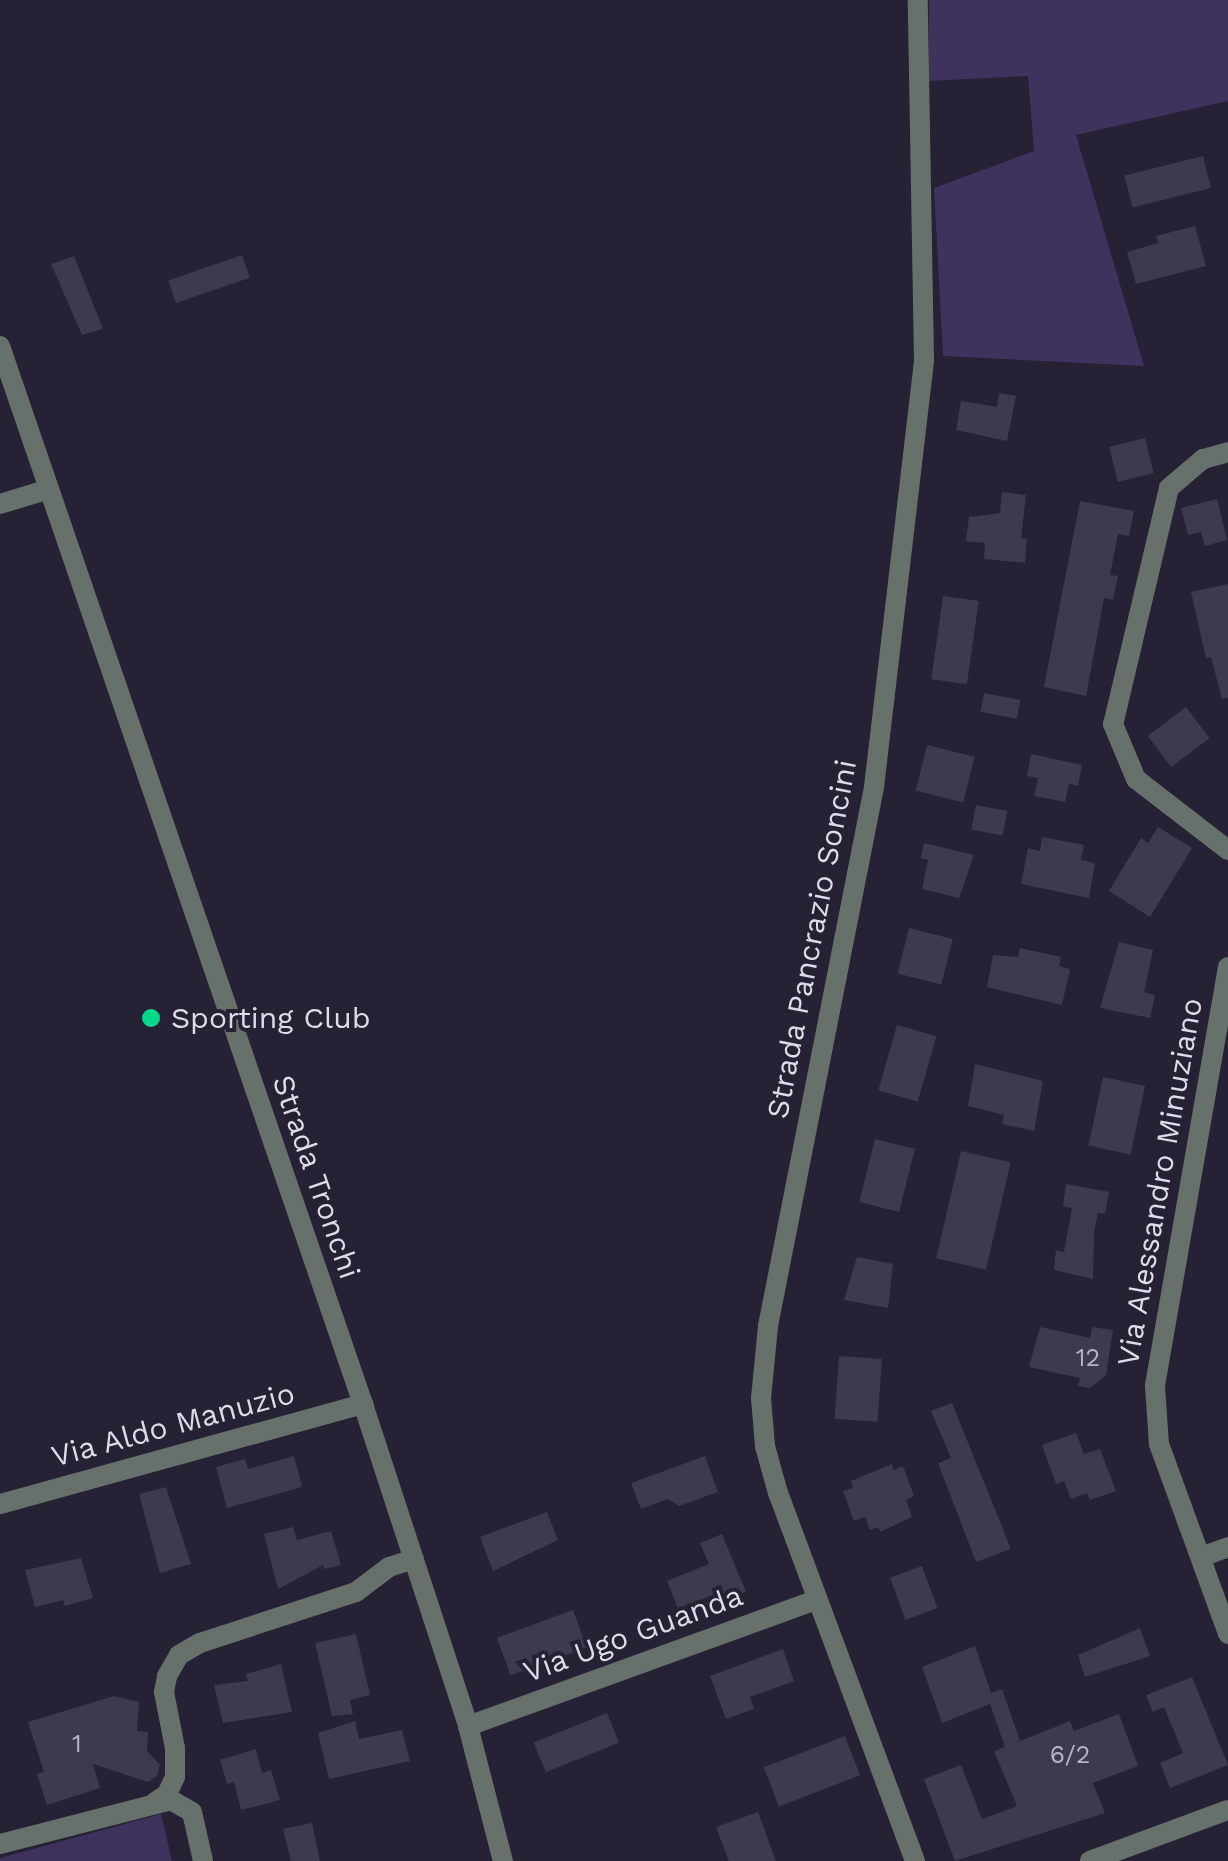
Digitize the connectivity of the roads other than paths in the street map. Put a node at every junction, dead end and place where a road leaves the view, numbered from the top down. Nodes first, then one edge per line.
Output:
1 (918, 0) edge
2 (0, 346) edge
3 (1228, 452) edge
4 (49, 489) junction
5 (0, 504) edge
6 (1228, 850) edge
7 (1228, 967) edge
8 (363, 1404) junction
9 (0, 1504) edge
10 (1228, 1547) edge
11 (1201, 1557) junction
12 (414, 1558) junction
13 (817, 1600) junction
14 (1228, 1634) edge
15 (468, 1726) junction
16 (175, 1748) junction
17 (155, 1802) junction
18 (1228, 1810) edge
19 (193, 1816) junction
20 (0, 1821) edge
21 (3, 1843) edge
22 (1118, 1856) edge
23 (202, 1861) edge
24 (503, 1861) edge
25 (915, 1861) edge
26 (1090, 1861) edge

1 - 13 street, Strada Pancrazio Soncini
2 - 4 street, Strada Tronchi
3 - 6 street
4 - 5 street
4 - 8 street, Strada Tronchi
7 - 11 street, Via Alessandro Minuziano
8 - 9 street, Via Aldo Manuzio
8 - 12 street, Strada Tronchi
10 - 11 street
11 - 14 street, Via Alessandro Minuziano
12 - 15 street, Strada Tronchi
12 - 16 street
13 - 15 street, Via Ugo Guanda
13 - 25 street, Strada Pancrazio Soncini
15 - 24 street, Strada Tronchi
16 - 17 street
16 - 19 street
17 - 19 street
17 - 21 street
18 - 22 street
19 - 23 street
20 - 21 street
22 - 26 street

